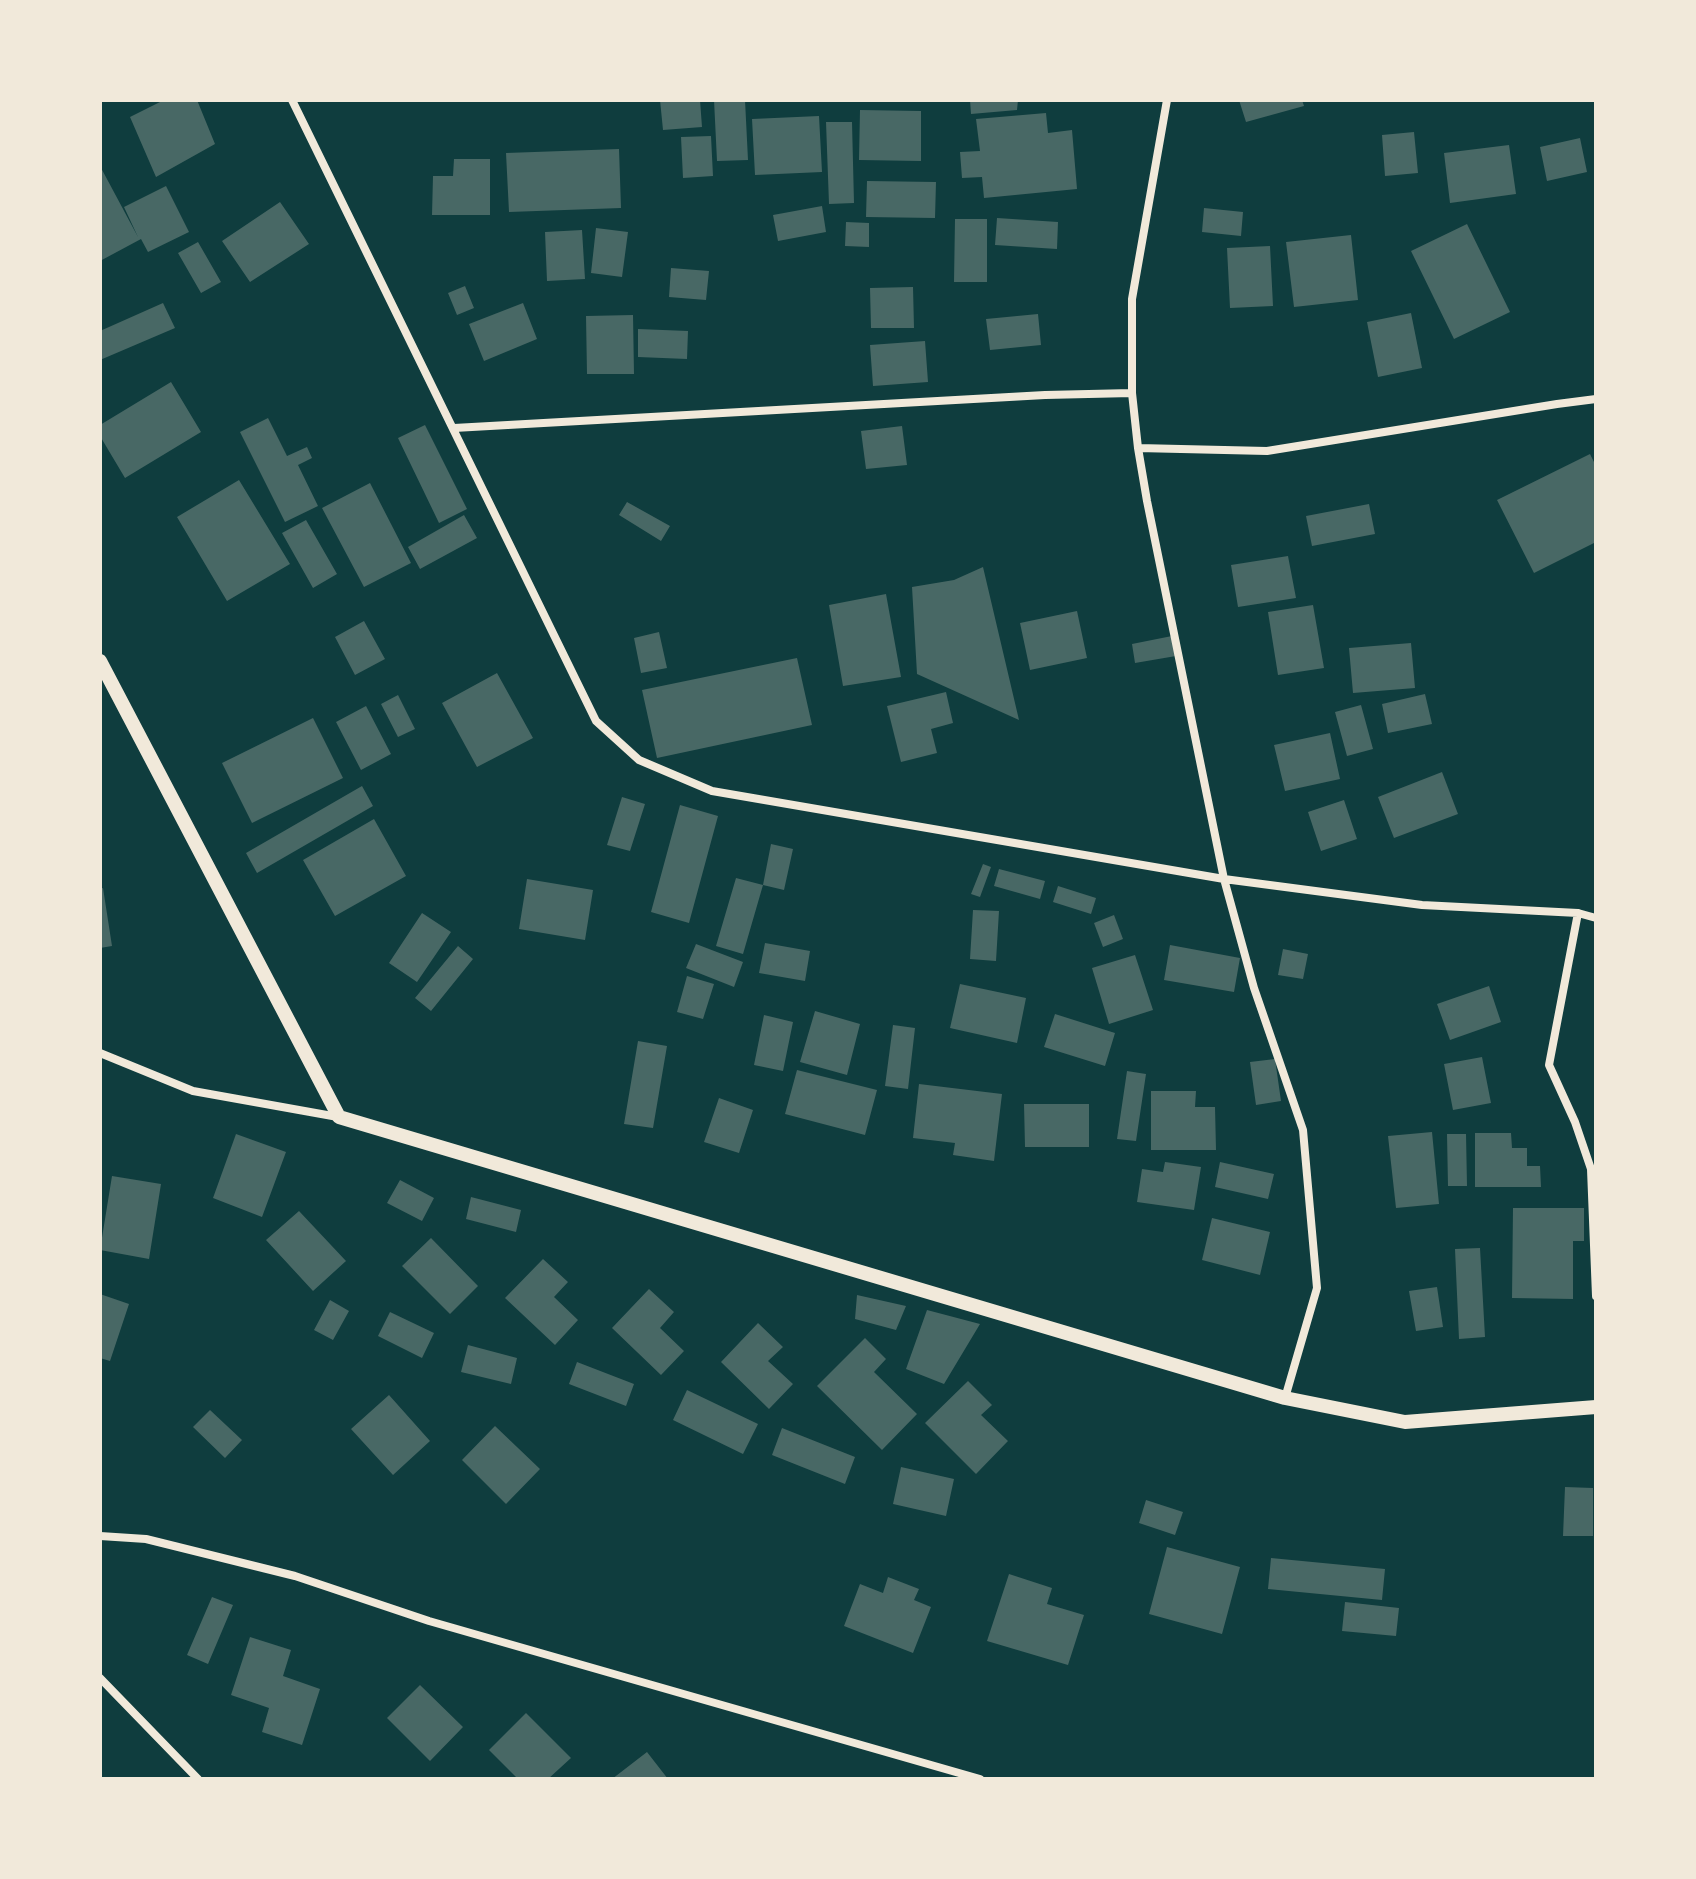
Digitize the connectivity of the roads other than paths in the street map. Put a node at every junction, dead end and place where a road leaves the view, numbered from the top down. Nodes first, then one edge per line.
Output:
1 (292, 100) edge
2 (1167, 100) edge
3 (1132, 393) junction
4 (1596, 399) edge
5 (454, 428) junction
6 (1138, 448) junction
7 (100, 661) edge
8 (1224, 879) junction
9 (1578, 913) junction
10 (1596, 918) edge
11 (100, 1053) edge
12 (339, 1117) junction
13 (1596, 1296) edge
14 (1285, 1398) junction
15 (1596, 1407) edge
16 (100, 1536) edge
17 (100, 1678) edge
18 (198, 1779) edge
19 (980, 1779) edge

1 - 5 street
2 - 3 street
3 - 5 street
3 - 6 street
4 - 6 street
5 - 8 street
6 - 8 street
7 - 12 street
8 - 9 street
8 - 14 street
9 - 10 street
9 - 13 street
11 - 12 street
12 - 14 street
14 - 15 street
16 - 19 street
17 - 18 street

